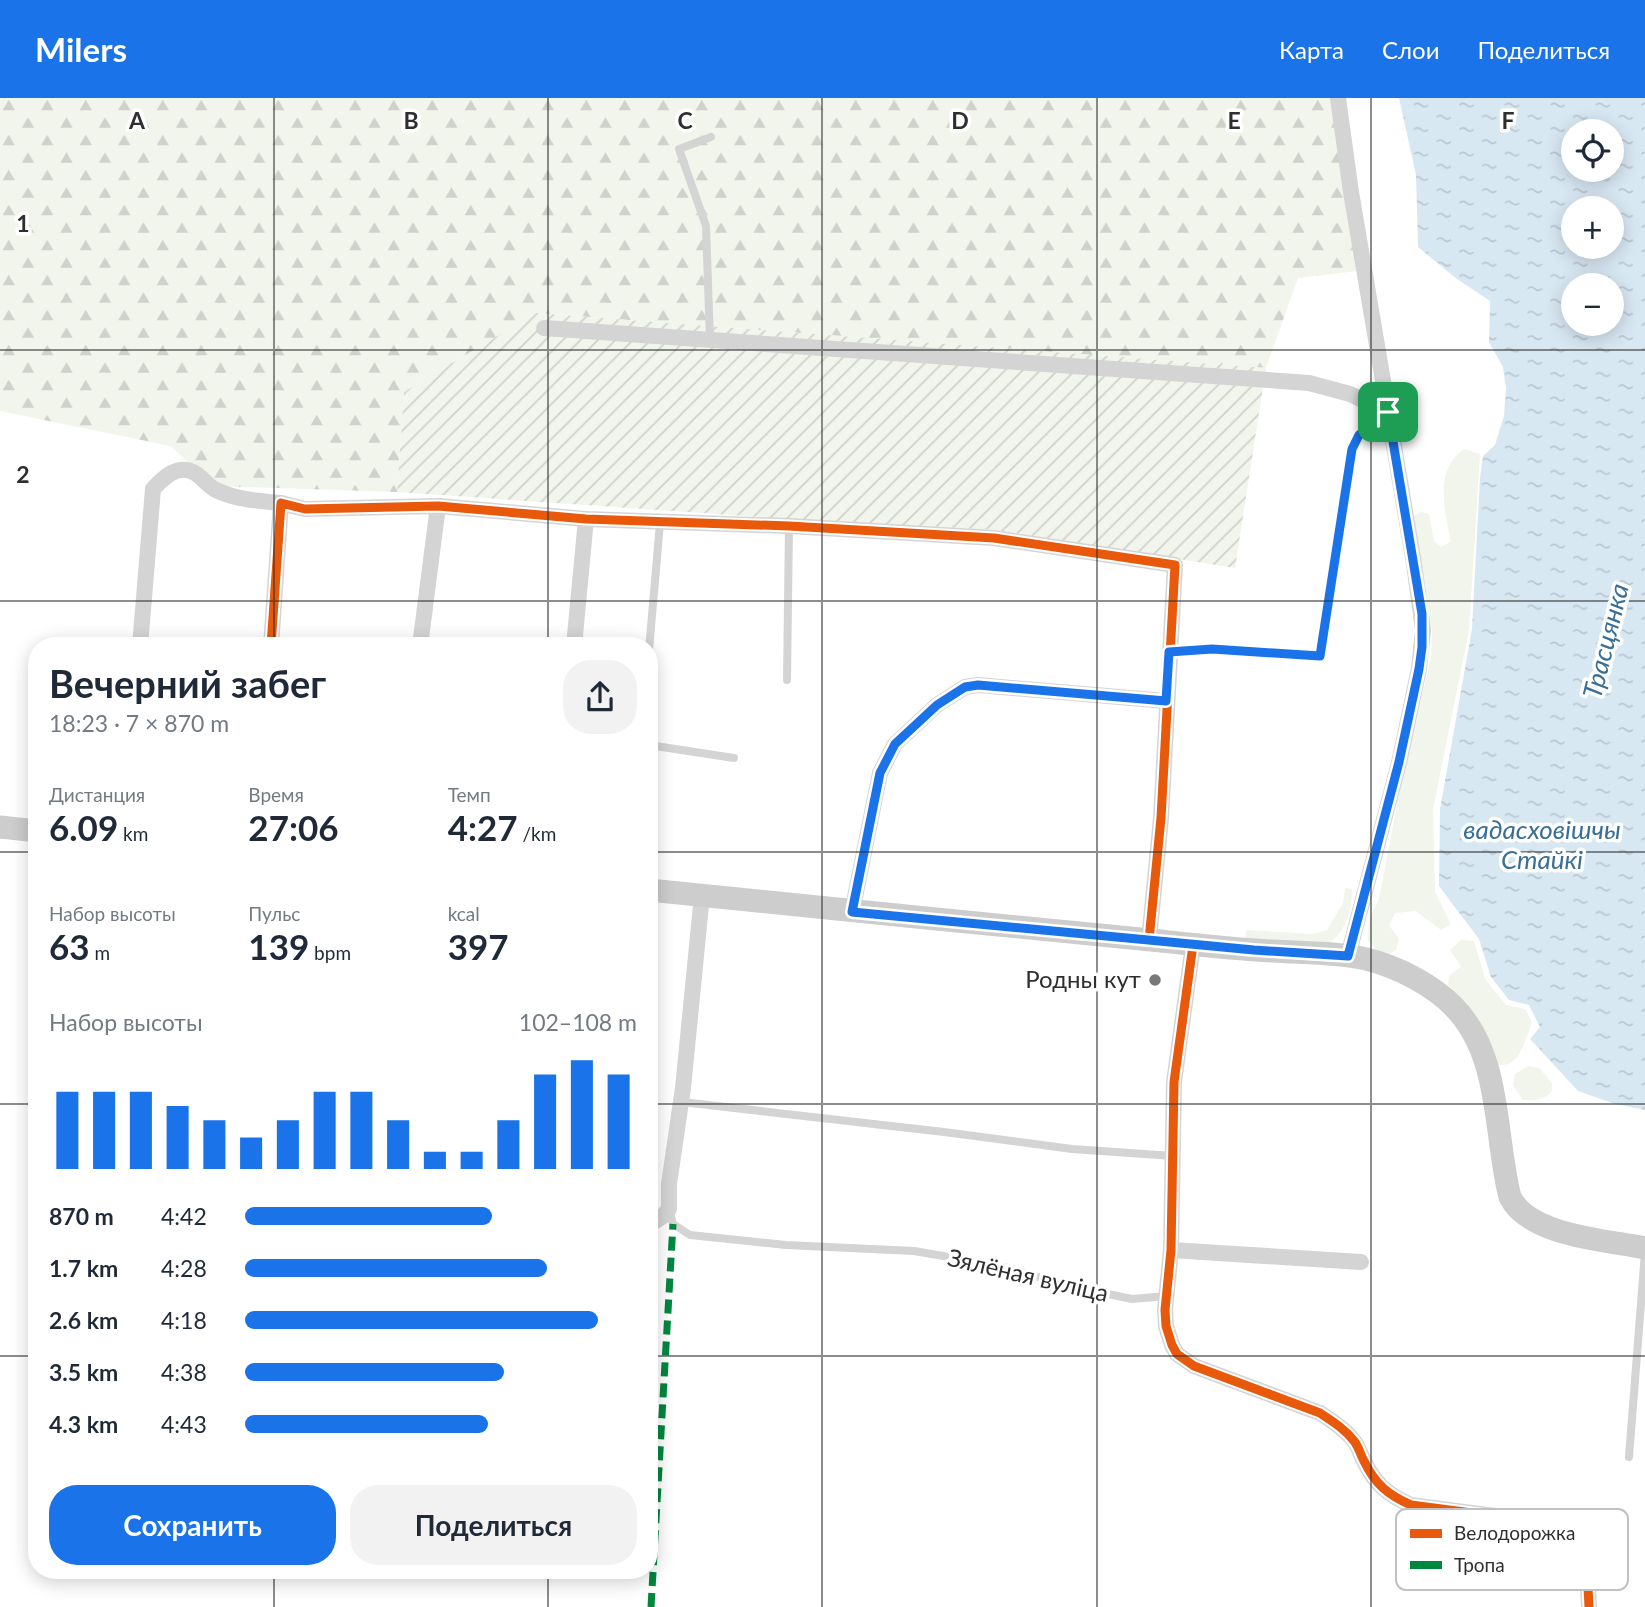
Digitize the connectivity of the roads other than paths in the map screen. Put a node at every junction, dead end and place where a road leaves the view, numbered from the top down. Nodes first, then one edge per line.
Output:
1 (1338, 98) edge
2 (711, 137) dead end
3 (544, 328) dead end
4 (710, 340) junction
5 (1388, 412) junction
6 (281, 503) junction
7 (439, 506) junction
8 (586, 519) junction
9 (660, 523) junction
10 (789, 526) junction
11 (141, 637) edge
12 (272, 637) edge
13 (421, 637) edge
14 (575, 637) edge
15 (650, 637) edge
16 (1169, 652) junction
17 (787, 680) dead end
18 (1166, 701) junction
19 (658, 745) edge
20 (734, 758) dead end
21 (0, 827) edge
22 (28, 830) edge
23 (658, 891) edge
24 (702, 895) junction
25 (852, 912) junction
26 (1149, 940) junction
27 (1194, 945) junction
28 (1348, 956) junction
29 (682, 1102) junction
30 (1173, 1156) junction
31 (669, 1209) junction
32 (658, 1220) edge
33 (1171, 1250) junction
34 (1645, 1250) edge
35 (1361, 1262) dead end
36 (1166, 1296) junction
37 (1629, 1457) dead end
38 (1442, 1509) edge

1 - 5 street
2 - 4 lane
3 - 4 street
4 - 5 street
5 - 16 lane
5 - 28 street
6 - 7 street
6 - 11 street
6 - 12 street
7 - 8 street
7 - 13 street
8 - 9 street
8 - 14 street
9 - 10 street
9 - 15 lane
10 - 16 street
10 - 17 lane
16 - 18 street
18 - 25 street
18 - 26 street
19 - 20 lane
21 - 22 main road
23 - 24 main road
24 - 25 main road
24 - 29 street
25 - 26 main road
26 - 27 main road
27 - 28 main road
27 - 30 street
28 - 34 main road
29 - 30 lane
29 - 31 street
30 - 33 street
31 - 32 street
31 - 36 lane, Зялёная вуліца
33 - 35 street
33 - 36 street
34 - 37 lane
36 - 38 street

